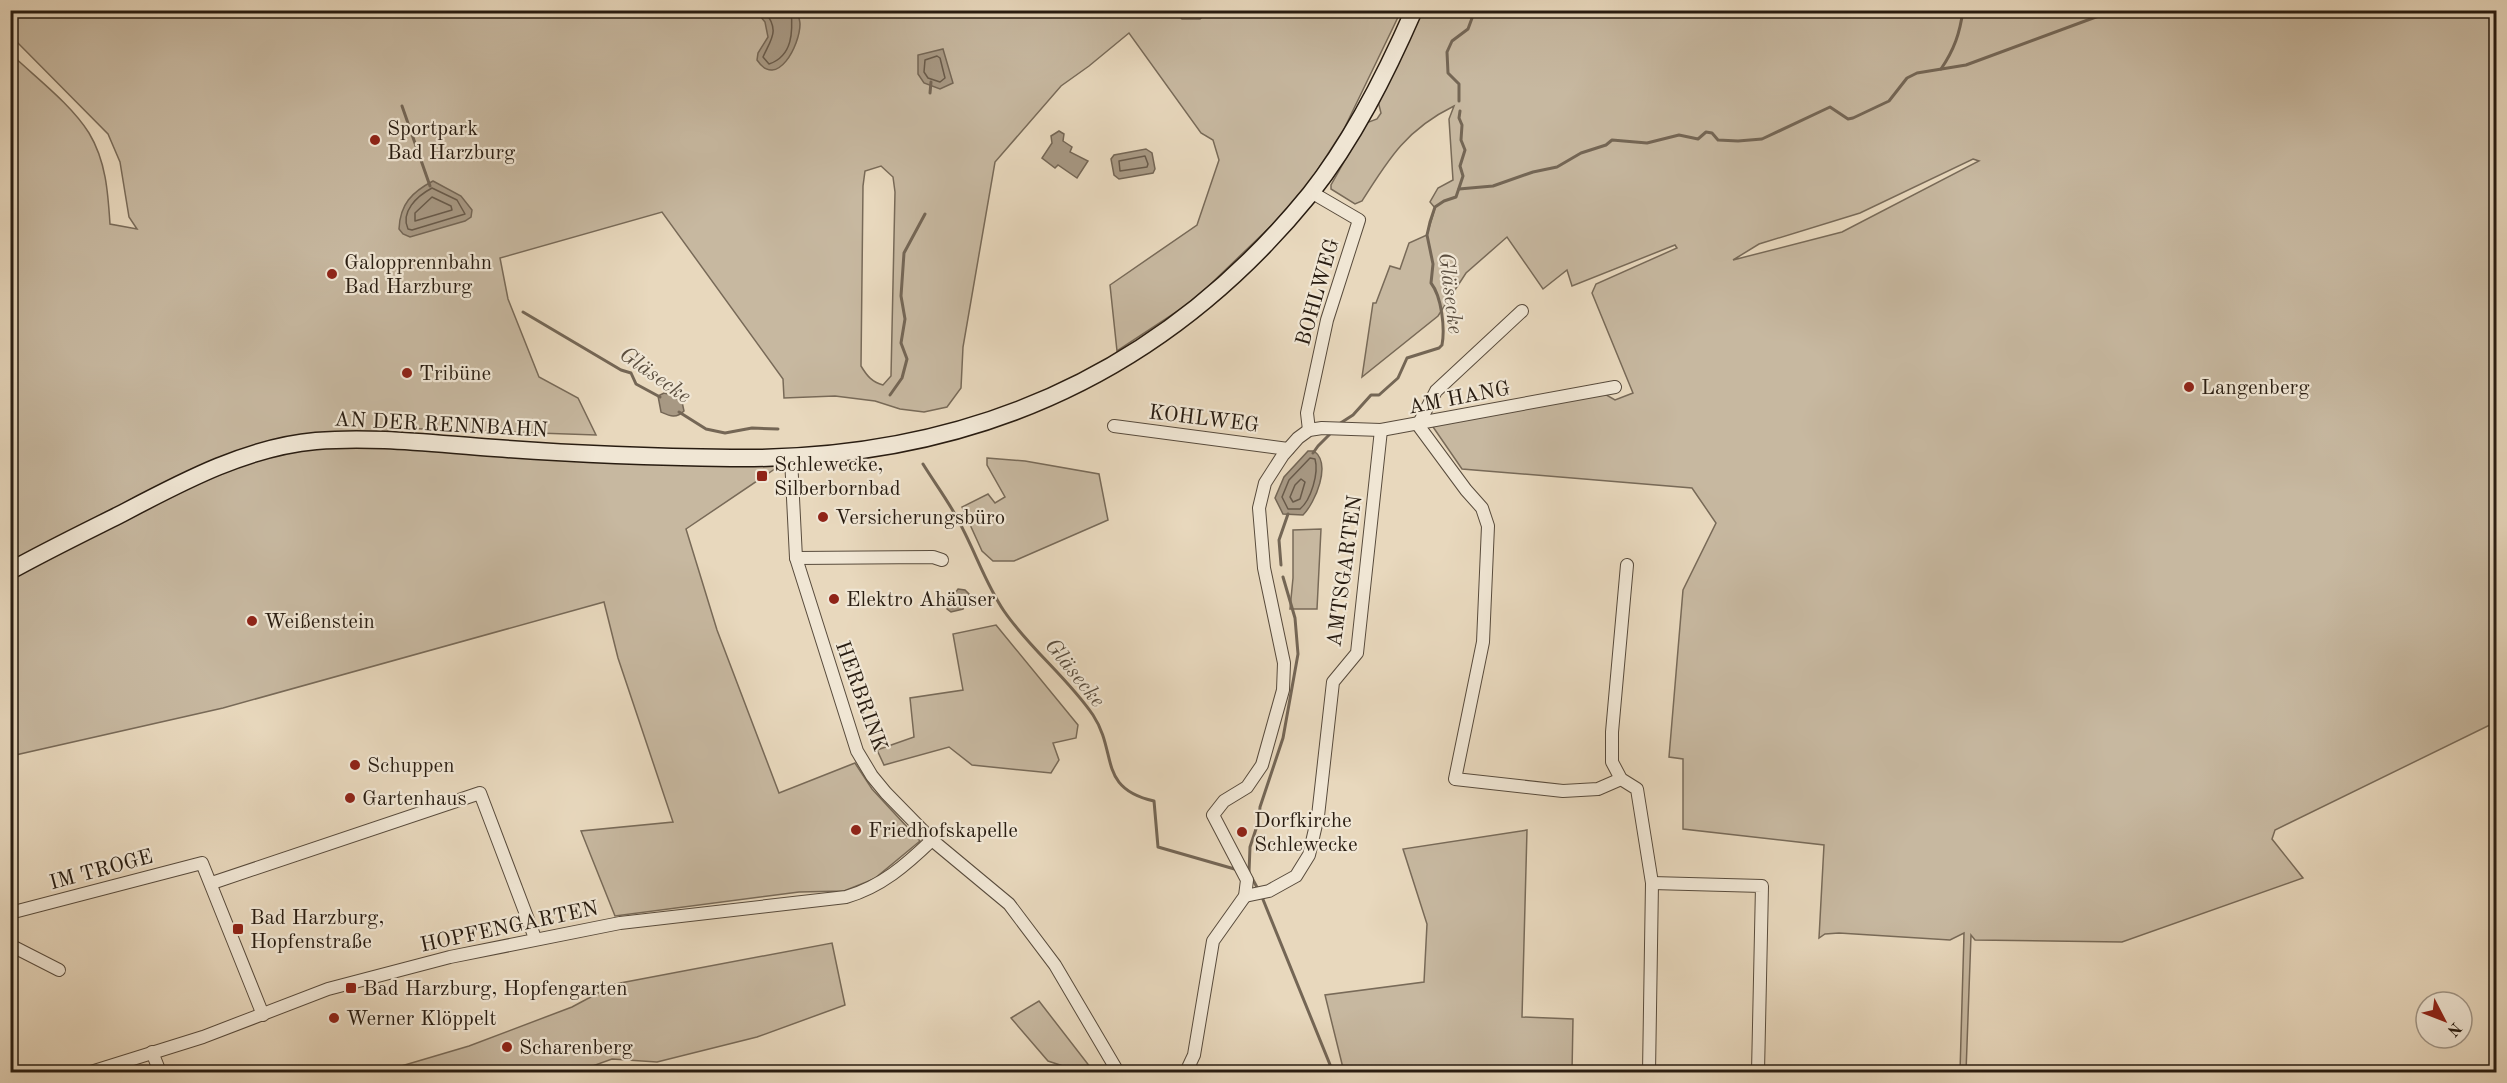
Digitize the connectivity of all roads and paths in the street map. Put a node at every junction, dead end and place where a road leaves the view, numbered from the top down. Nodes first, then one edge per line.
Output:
1 (1414, 10) edge
2 (1311, 192) junction
3 (1522, 311) dead end
4 (1616, 387) dead end
5 (1418, 425) junction
6 (1114, 426) dead end
7 (1316, 429) junction
8 (1381, 430) junction
9 (1288, 449) junction
10 (791, 458) junction
11 (796, 558) junction
12 (942, 560) dead end
13 (1627, 565) dead end
14 (10, 571) edge
15 (1621, 779) junction
16 (932, 840) junction
17 (212, 883) junction
18 (1652, 883) junction
19 (1250, 895) junction
20 (10, 913) edge
21 (535, 938) junction
22 (10, 945) edge
23 (58, 970) dead end
24 (263, 1015) junction
25 (152, 1052) junction
26 (91, 1072) edge
27 (160, 1072) edge
28 (1118, 1072) edge
29 (1186, 1072) edge
30 (1649, 1072) edge
31 (1758, 1072) edge

1 - 2 main road, AN DER RENNBAHN
2 - 7 street, BOHLWEG
2 - 10 main road, AN DER RENNBAHN
3 - 5 street
4 - 5 street, AM HANG
5 - 8 street, AM HANG
5 - 15 street
6 - 9 street, KOHLWEG
7 - 8 street, AM HANG
7 - 9 street
8 - 19 street, AMTSGARTEN
9 - 19 street
10 - 11 street, HERBRINK
10 - 14 main road, AN DER RENNBAHN
11 - 12 street
11 - 16 street, HERBRINK
13 - 15 street
15 - 18 street
16 - 21 street, HOPFENGARTEN
16 - 28 street, HERBRINK
17 - 20 street, IM TROGE
17 - 21 street
17 - 24 street
18 - 30 street
18 - 31 street
19 - 29 street
21 - 24 street, HOPFENGARTEN
22 - 23 street
24 - 25 street, HOPFENGARTEN
25 - 26 street, HOPFENGARTEN
25 - 27 street

